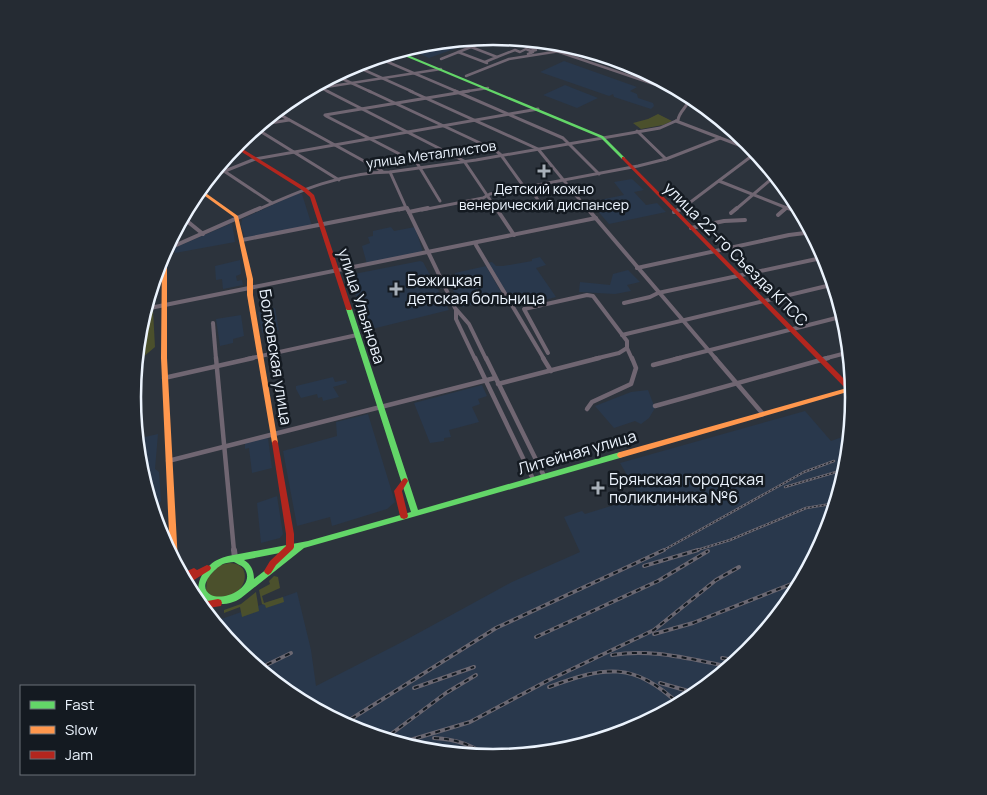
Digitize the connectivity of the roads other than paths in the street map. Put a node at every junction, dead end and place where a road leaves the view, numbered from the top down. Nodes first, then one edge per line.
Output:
1 (474, 46) edge
2 (471, 47) junction
3 (528, 47) edge
4 (558, 51) edge
5 (458, 52) junction
6 (520, 52) junction
7 (532, 52) junction
8 (560, 52) edge
9 (410, 55) edge
10 (527, 55) junction
11 (409, 56) edge
12 (497, 57) junction
13 (441, 59) dead end
14 (387, 62) edge
15 (485, 62) junction
16 (493, 65) junction
17 (441, 69) junction
18 (364, 70) edge
19 (413, 74) junction
20 (466, 76) junction
21 (382, 78) junction
22 (342, 79) edge
23 (350, 83) junction
24 (657, 85) edge
25 (327, 87) edge
26 (490, 87) junction
27 (322, 89) edge
28 (460, 93) junction
29 (427, 98) junction
30 (687, 103) edge
31 (394, 104) junction
32 (362, 109) junction
33 (538, 109) junction
34 (508, 114) junction
35 (282, 116) edge
36 (289, 120) junction
37 (476, 120) junction
38 (676, 121) junction
39 (273, 123) edge
40 (443, 126) junction
41 (636, 131) junction
42 (261, 132) edge
43 (409, 132) junction
44 (602, 137) junction
45 (720, 138) junction
46 (371, 139) junction
47 (570, 143) junction
48 (334, 145) junction
49 (741, 146) edge
50 (538, 149) junction
51 (242, 150) edge
52 (296, 152) junction
53 (501, 155) junction
54 (751, 157) edge
55 (255, 159) junction
56 (666, 159) junction
57 (464, 161) junction
58 (420, 167) junction
59 (631, 168) junction
60 (224, 171) joint
61 (383, 171) junction
62 (390, 172) junction
63 (599, 174) junction
64 (340, 180) junction
65 (565, 180) junction
66 (770, 180) edge
67 (719, 181) junction
68 (529, 187) junction
69 (524, 188) junction
70 (304, 189) junction
71 (206, 194) edge
72 (487, 194) junction
73 (753, 194) junction
74 (440, 201) dead end
75 (272, 203) junction
76 (787, 207) junction
77 (791, 209) edge
78 (408, 210) junction
79 (545, 210) dead end
80 (674, 212) junction
81 (731, 213) dead end
82 (778, 215) dead end
83 (237, 219) junction
84 (597, 219) junction
85 (745, 220) dead end
86 (188, 222) edge
87 (322, 225) junction
88 (691, 228) junction
89 (805, 233) edge
90 (203, 234) junction
91 (514, 236) junction
92 (242, 240) junction
93 (476, 245) junction
94 (174, 248) edge
95 (714, 251) junction
96 (427, 253) junction
97 (817, 259) edge
98 (637, 268) junction
99 (335, 272) junction
100 (164, 275) edge
101 (738, 275) junction
102 (828, 286) edge
103 (251, 289) junction
104 (658, 293) junction
105 (763, 300) junction
106 (624, 303) dead end
107 (163, 306) junction
108 (153, 308) edge
109 (456, 310) junction
110 (837, 318) edge
111 (681, 321) junction
112 (213, 323) dead end
113 (791, 329) junction
114 (357, 335) junction
115 (622, 335) junction
116 (627, 348) junction
117 (708, 352) junction
118 (548, 353) dead end
119 (843, 354) edge
120 (261, 356) junction
121 (822, 360) junction
122 (216, 365) junction
123 (653, 365) dead end
124 (551, 371) junction
125 (837, 375) junction
126 (164, 378) junction
127 (495, 378) junction
128 (486, 380) junction
129 (845, 382) edge
130 (498, 384) junction
131 (736, 384) junction
132 (846, 390) edge
133 (825, 396) junction
134 (655, 406) dead end
135 (380, 407) junction
136 (587, 408) dead end
137 (763, 414) junction
138 (274, 433) junction
139 (225, 445) junction
140 (168, 461) junction
141 (544, 476) junction
142 (533, 479) junction
143 (405, 481) junction
144 (415, 512) junction
145 (404, 516) junction
146 (173, 543) edge
147 (308, 544) junction
148 (290, 547) junction
149 (235, 558) junction
150 (216, 563) junction
151 (268, 572) junction
152 (188, 574) edge
153 (191, 578) edge
154 (245, 590) junction
155 (224, 602) junction
156 (209, 606) edge

1 - 2 street
2 - 5 street
2 - 12 street
3 - 7 street
4 - 10 street
5 - 13 street
5 - 15 street
6 - 7 street
6 - 10 street
6 - 12 street
7 - 10 street
8 - 24 street
9 - 20 main road, улица 22-го Съезда КПСС
10 - 16 street
11 - 17 main road, улица 22-го Съезда КПСС
12 - 15 street
14 - 19 street
15 - 16 street
16 - 20 street
17 - 19 street
17 - 26 main road, улица 22-го Съезда КПСС
18 - 21 street
19 - 21 street
19 - 28 street
20 - 26 main road, улица 22-го Съезда КПСС
21 - 23 street
21 - 29 street
22 - 23 street
23 - 25 street
23 - 31 street
26 - 28 street
26 - 33 main road, улица 22-го Съезда КПСС
26 - 44 main road, улица 22-го Съезда КПСС
27 - 32 street
28 - 29 street
28 - 34 street
29 - 31 street
29 - 37 street
30 - 38 street
31 - 32 street
31 - 40 street
32 - 43 street
32 - 46 street
33 - 34 street
33 - 44 main road, улица 22-го Съезда КПСС
34 - 37 street
34 - 47 street
35 - 36 street
36 - 39 street
36 - 48 street
37 - 40 street
37 - 50 street
38 - 41 street, улица Металлистов
38 - 45 street
40 - 43 street
40 - 53 street
41 - 44 street, улица Металлистов
41 - 56 street
42 - 52 street
43 - 46 street
43 - 57 street
44 - 47 street, улица Металлистов
44 - 59 main road, улица 22-го Съезда КПСС
45 - 49 street
45 - 56 street
46 - 48 street
46 - 58 street
47 - 50 street, улица Металлистов
47 - 63 street
48 - 52 street
48 - 61 street
50 - 53 street, улица Металлистов
50 - 65 street
51 - 55 main road, улица Ульянова
52 - 55 street
52 - 64 street
53 - 57 street, улица Металлистов
53 - 69 street
54 - 67 street
55 - 60 street
55 - 70 main road, улица Ульянова
56 - 59 street
57 - 58 street, улица Металлистов
57 - 72 street
58 - 62 street, улица Металлистов
58 - 74 street
59 - 63 street
59 - 80 main road, улица 22-го Съезда КПСС
60 - 75 street
61 - 62 street, улица Металлистов
61 - 64 street, улица Металлистов
62 - 78 street
63 - 65 street
64 - 70 street, улица Металлистов
65 - 68 street
65 - 84 street
66 - 73 street
67 - 73 street
67 - 80 street
68 - 69 street
68 - 79 street
69 - 72 street
70 - 75 street, улица Металлистов
70 - 87 main road, улица Ульянова
71 - 83 main road
72 - 78 street
72 - 91 street
73 - 76 street
73 - 81 street
75 - 83 street, улица Металлистов
76 - 77 street
76 - 82 street
78 - 87 street
78 - 96 street
80 - 88 main road, улица 22-го Съезда КПСС
83 - 90 street, улица Металлистов
83 - 92 main road, Болховская улица
84 - 91 street
84 - 98 street
85 - 88 street
86 - 90 street
87 - 92 street
87 - 99 main road, улица Ульянова
88 - 95 main road, улица 22-го Съезда КПСС
89 - 95 street
90 - 94 street, улица Металлистов
91 - 93 street
91 - 96 street
92 - 103 main road, Болховская улица
93 - 96 street
93 - 124 street
95 - 98 street
95 - 101 main road, улица 22-го Съезда КПСС
96 - 99 street
96 - 109 street
97 - 101 street
98 - 104 street
99 - 103 street
99 - 114 main road, улица Ульянова
100 - 107 main road
101 - 104 street
101 - 105 main road, улица 22-го Съезда КПСС
102 - 105 street
103 - 107 street
103 - 120 main road, Болховская улица
104 - 106 street
104 - 111 street
105 - 111 street
105 - 113 main road, улица 22-го Съезда КПСС
107 - 108 street
107 - 126 main road
109 - 127 street
109 - 128 street
110 - 113 street
111 - 115 street
111 - 117 street
112 - 122 street
113 - 117 street
113 - 121 main road, улица 22-го Съезда КПСС
114 - 120 street
114 - 135 main road, улица Ульянова
115 - 116 street
115 - 118 street
116 - 124 street
116 - 136 street
117 - 123 street
117 - 131 street
119 - 121 street
120 - 122 street
120 - 138 main road, Болховская улица
121 - 125 main road, улица 22-го Съезда КПСС
121 - 131 street
122 - 126 street
122 - 139 street
124 - 130 street
125 - 129 main road, улица 22-го Съезда КПСС
125 - 133 main road
126 - 140 main road
127 - 128 street
127 - 130 street
128 - 135 street
128 - 142 street
130 - 141 street
131 - 134 street
131 - 137 street
132 - 133 main road, Литейная улица
133 - 137 main road, Литейная улица
135 - 138 street
135 - 143 main road, улица Ульянова
137 - 141 main road, Литейная улица
138 - 139 street
138 - 148 main road, Болховская улица
139 - 140 street
139 - 149 street
140 - 146 main road
141 - 142 main road, Литейная улица
142 - 144 main road, Литейная улица
143 - 144 main road, улица Ульянова
143 - 145 main road
144 - 145 main road, Литейная улица
145 - 147 main road, Литейная улица
147 - 148 main road, Литейная улица
147 - 151 main road, Литейная улица
148 - 149 main road, Литейная улица
148 - 151 main road
149 - 150 main road
149 - 154 main road
150 - 152 main road
150 - 153 main road
150 - 155 main road
151 - 154 main road, Литейная улица
154 - 155 main road
155 - 156 main road

